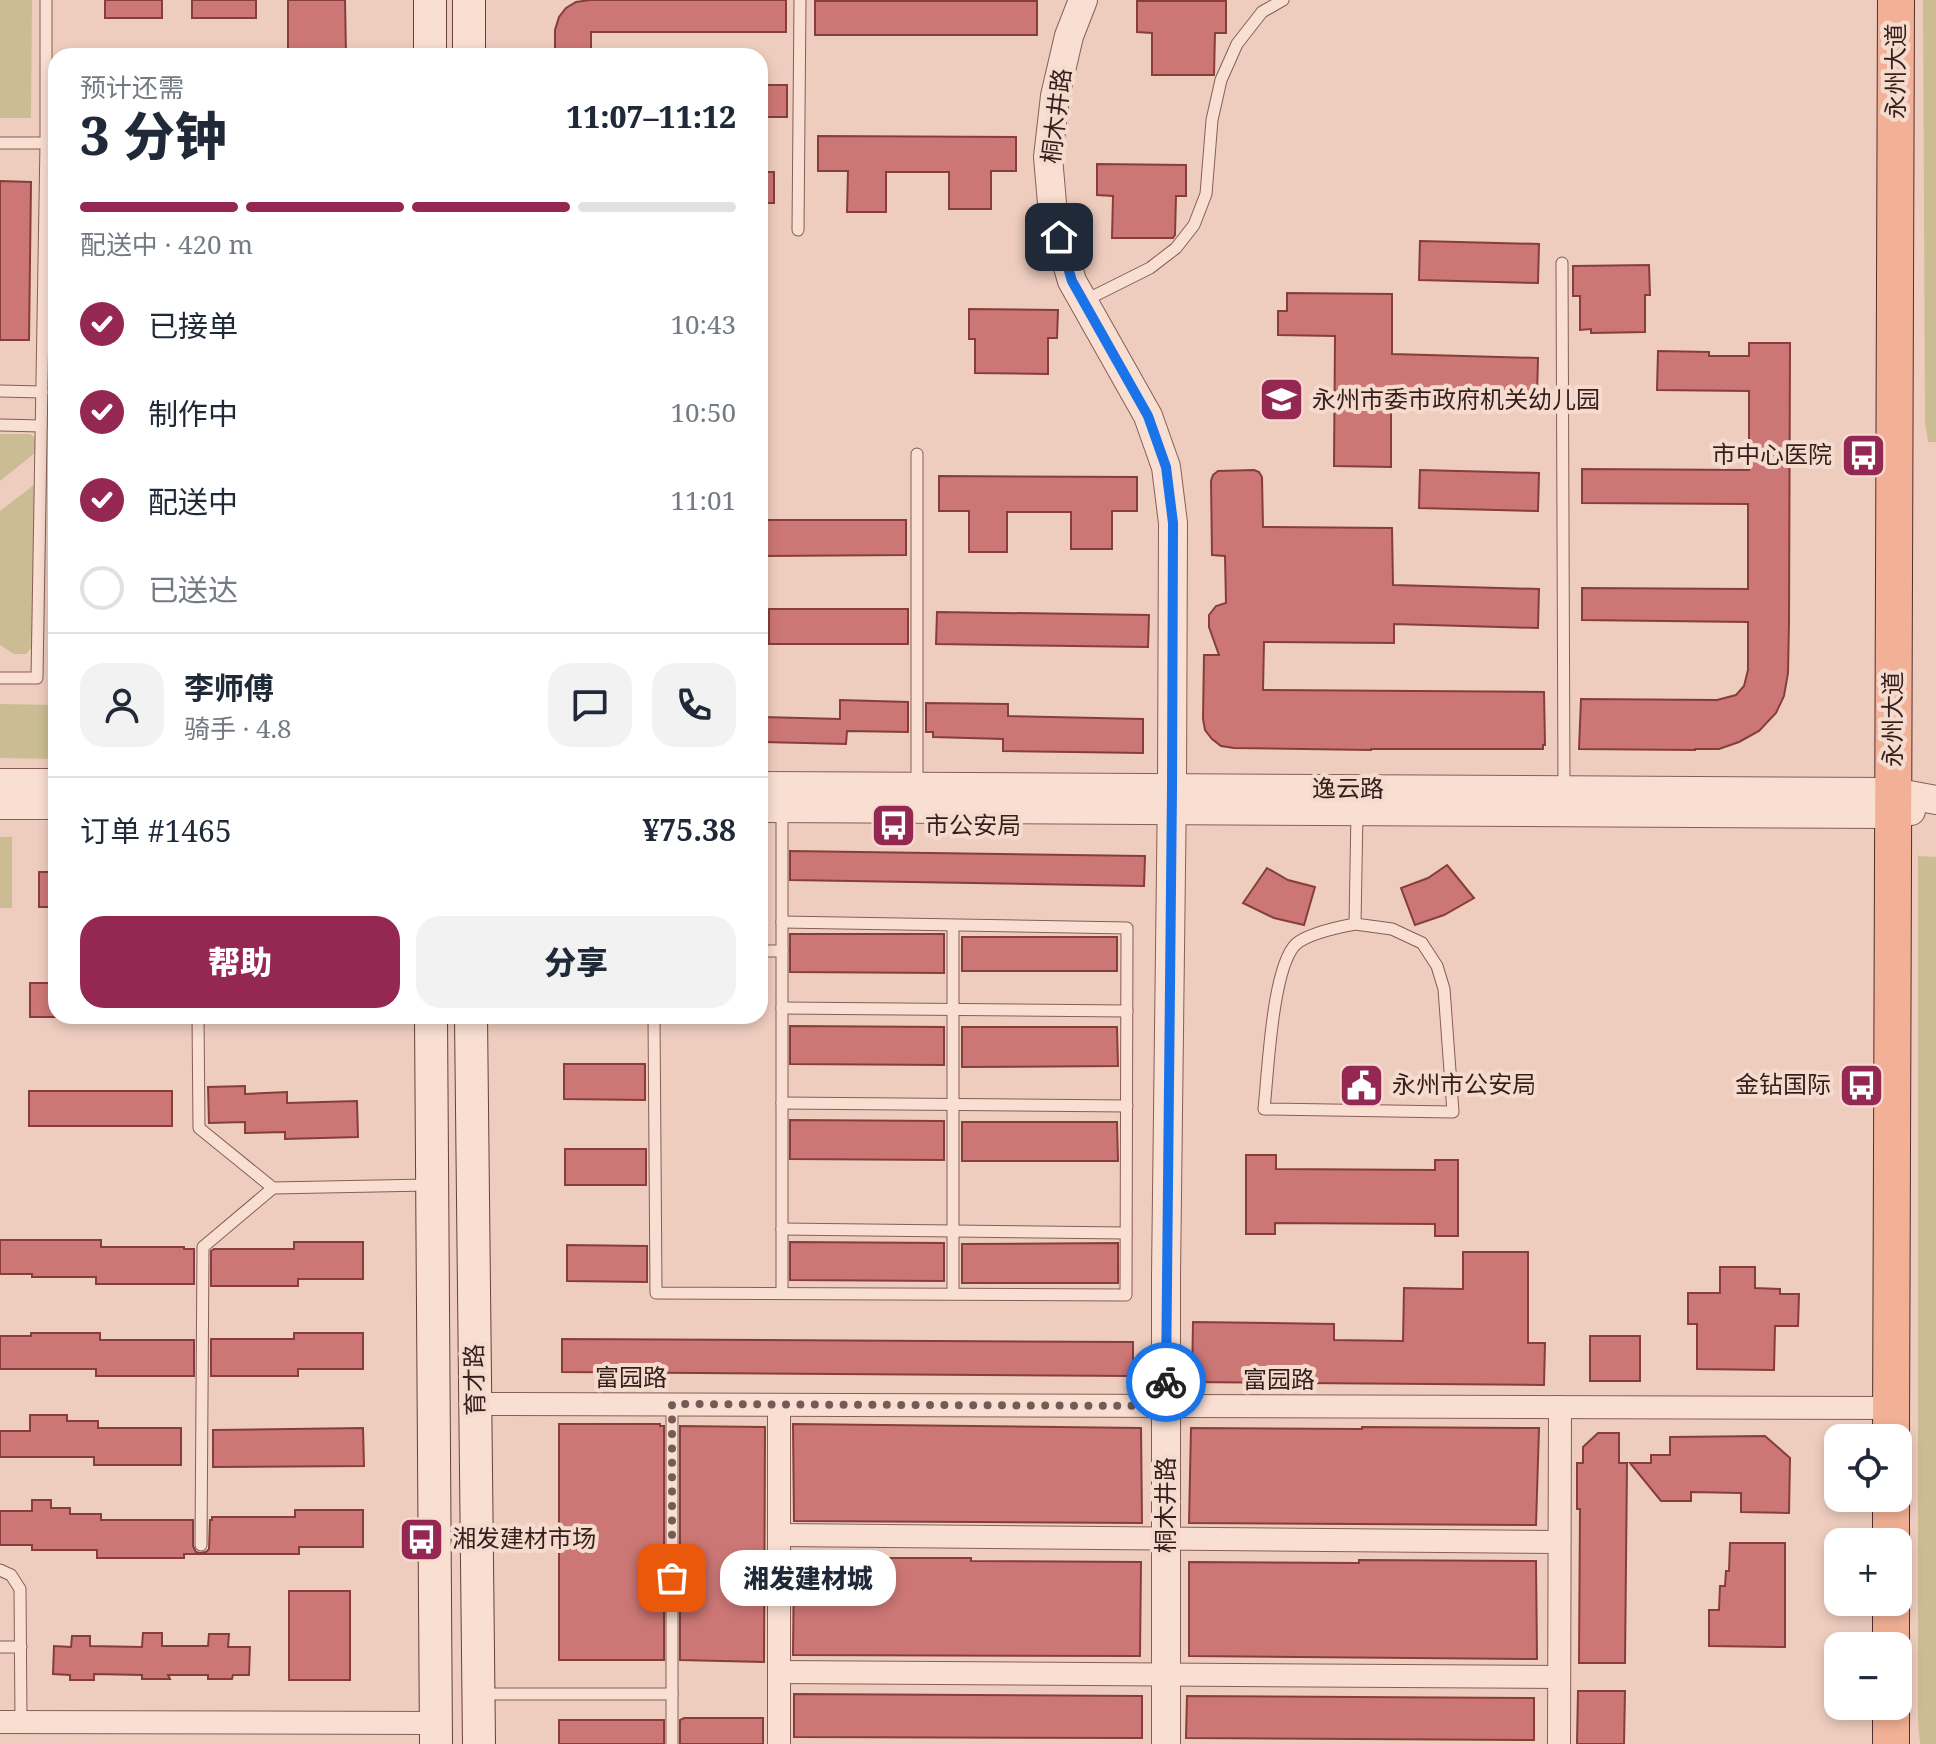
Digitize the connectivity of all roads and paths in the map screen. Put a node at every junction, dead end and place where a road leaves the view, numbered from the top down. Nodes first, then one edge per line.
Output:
1 (46, 0) edge
2 (430, 0) edge
3 (469, 0) edge
4 (800, 0) edge
5 (1083, 0) edge
6 (1283, 0) edge
7 (1896, 0) edge
8 (430, 48) edge
9 (469, 48) edge
10 (0, 143) edge
11 (46, 143) junction
12 (798, 230) dead end
13 (1562, 263) dead end
14 (1084, 301) junction
15 (0, 391) edge
16 (42, 392) junction
17 (0, 425) edge
18 (41, 426) junction
19 (917, 454) dead end
20 (0, 678) edge
21 (0, 783) edge
22 (48, 783) edge
23 (768, 786) edge
24 (917, 787) junction
25 (1564, 790) junction
26 (1172, 799) junction
27 (1936, 800) edge
28 (1893, 803) junction
29 (0, 805) edge
30 (48, 805) edge
31 (1936, 807) edge
32 (771, 808) edge
33 (1357, 811) junction
34 (782, 922) junction
35 (1355, 924) junction
36 (953, 926) junction
37 (768, 951) edge
38 (782, 951) junction
39 (782, 1008) junction
40 (953, 1010) junction
41 (1127, 1011) junction
42 (198, 1024) edge
43 (431, 1024) edge
44 (471, 1024) edge
45 (654, 1024) edge
46 (782, 1103) junction
47 (953, 1104) junction
48 (1127, 1106) junction
49 (432, 1185) junction
50 (273, 1188) junction
51 (782, 1229) junction
52 (953, 1231) junction
53 (1126, 1233) junction
54 (782, 1293) junction
55 (953, 1294) junction
56 (475, 1404) junction
57 (672, 1404) junction
58 (779, 1405) junction
59 (1166, 1406) junction
60 (1560, 1407) junction
61 (1891, 1423) edge
62 (779, 1535) junction
63 (1166, 1538) junction
64 (1559, 1542) junction
65 (201, 1545) dead end
66 (0, 1570) edge
67 (0, 1647) edge
68 (21, 1647) junction
69 (779, 1672) junction
70 (1166, 1674) junction
71 (1559, 1677) junction
72 (479, 1694) junction
73 (672, 1694) junction
74 (1891, 1720) edge
75 (11, 1722) edge
76 (436, 1733) edge
77 (479, 1744) edge
78 (672, 1744) edge
79 (779, 1744) edge
80 (1166, 1744) edge
81 (1559, 1744) edge
82 (1891, 1744) edge

1 - 11 lane
2 - 8 main road
3 - 9 main road
4 - 12 lane
5 - 14 street, 桐木井路
6 - 14 lane
7 - 28 main road, 永州大道
10 - 11 lane
11 - 16 lane
13 - 25 lane
14 - 26 street, 桐木井路
15 - 16 lane
16 - 18 lane
17 - 18 lane
18 - 20 lane
19 - 24 lane
21 - 22 street
23 - 24 street, 逸云路
24 - 26 street, 逸云路
25 - 26 street, 逸云路
25 - 28 street, 逸云路
26 - 32 street, 逸云路
26 - 33 street, 逸云路
26 - 59 street, 桐木井路
27 - 28 street, 逸云路
28 - 31 street, 逸云路
28 - 33 street, 逸云路
28 - 61 main road, 永州大道
29 - 30 street
32 - 34 lane
33 - 35 lane
34 - 36 lane
34 - 38 lane
35 - 35 lane
36 - 40 lane
36 - 41 lane
37 - 38 lane
38 - 39 lane
39 - 40 lane
39 - 46 lane
40 - 41 lane
40 - 47 lane
41 - 48 lane
42 - 50 lane
43 - 49 main road, 育才路
44 - 56 main road, 育才路
45 - 54 lane
46 - 47 lane
46 - 51 lane
47 - 48 lane
47 - 52 lane
48 - 53 lane
49 - 50 lane
49 - 76 main road, 育才路
50 - 65 lane
51 - 52 lane
51 - 54 lane
52 - 53 lane
52 - 55 lane
53 - 55 lane
54 - 55 lane
56 - 57 street, 富园路
56 - 72 main road, 育才路
57 - 58 street, 富园路
57 - 73 lane
58 - 59 street, 富园路
58 - 62 street
59 - 60 street, 富园路
59 - 63 street, 桐木井路
60 - 61 street, 富园路
60 - 64 street
62 - 63 street
62 - 69 street
63 - 64 street
63 - 70 street, 桐木井路
64 - 71 street
66 - 68 lane
67 - 68 lane
68 - 75 lane
69 - 70 street
69 - 79 street
70 - 71 street
70 - 80 street, 桐木井路
71 - 81 street
72 - 73 lane
72 - 77 main road, 育才路
73 - 78 lane
74 - 82 main road
75 - 76 street

